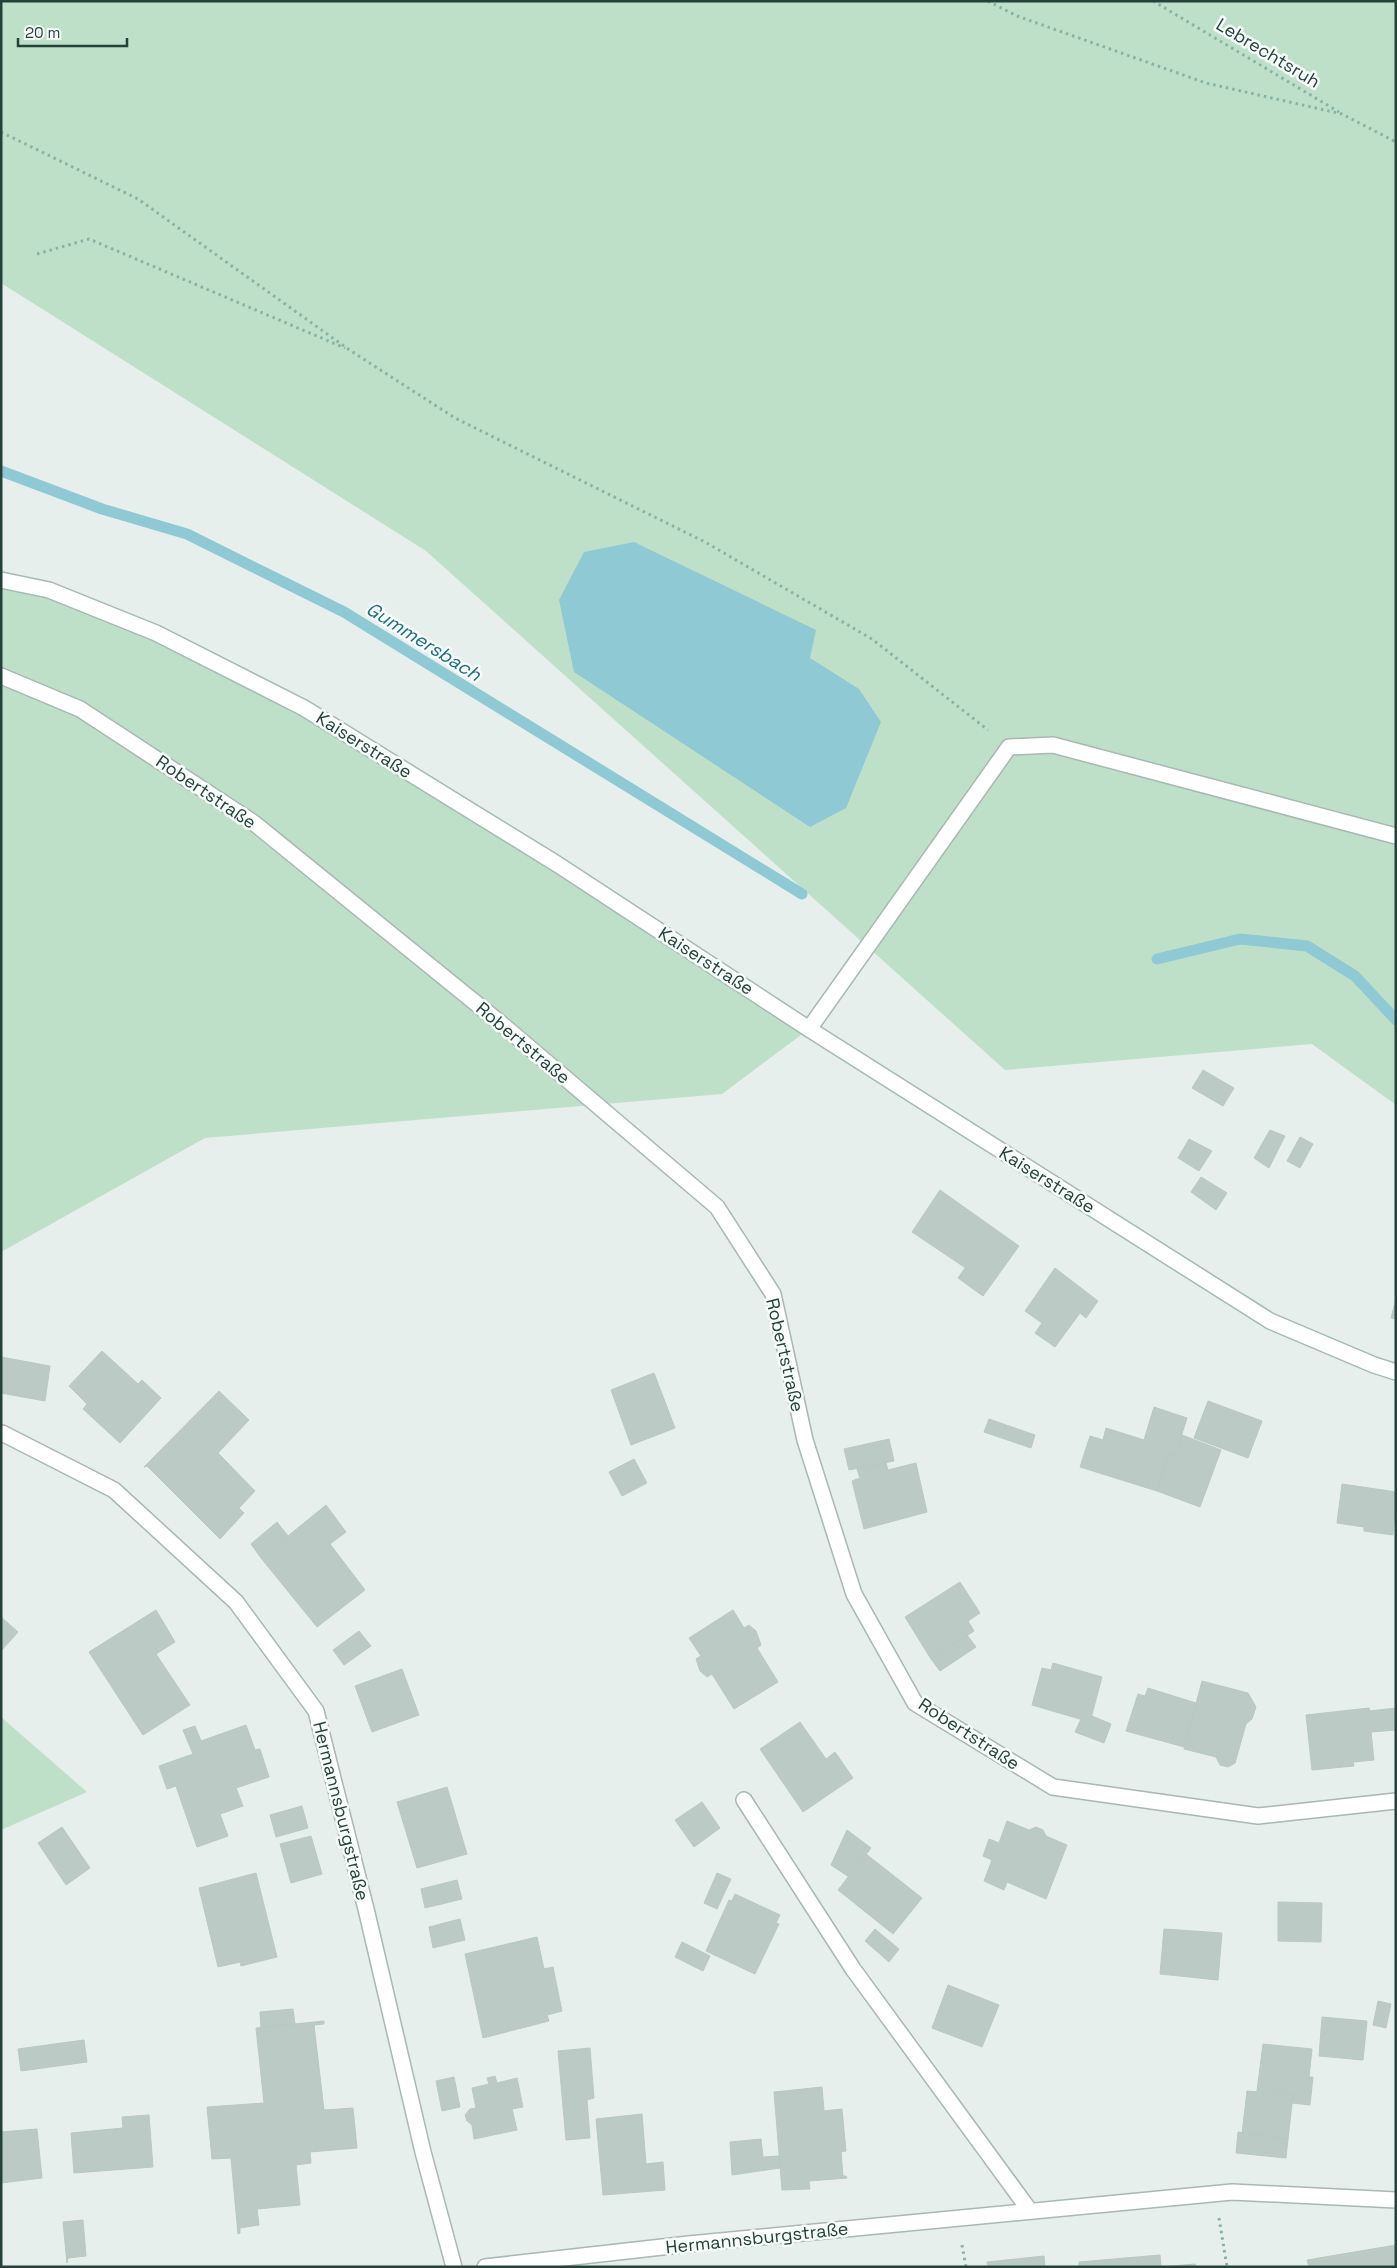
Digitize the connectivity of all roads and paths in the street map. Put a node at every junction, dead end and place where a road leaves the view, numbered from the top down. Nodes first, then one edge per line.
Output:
1 (988, 1) edge
2 (1153, 1) edge
3 (1342, 114) junction
4 (1, 132) edge
5 (1396, 142) edge
6 (37, 254) dead end
7 (351, 350) junction
8 (1, 580) edge
9 (1, 676) edge
10 (1009, 747) junction
11 (1396, 836) edge
12 (809, 1028) junction
13 (1396, 1372) edge
14 (2, 1433) edge
15 (744, 1800) dead end
16 (1396, 1801) edge
17 (1214, 2193) junction
18 (1396, 2200) edge
19 (1030, 2211) junction
20 (454, 2267) edge
21 (485, 2267) edge
22 (1227, 2267) edge

1 - 3 path
2 - 3 path, Lebrechtsruh
3 - 5 path
4 - 7 path
6 - 7 path
7 - 10 path
8 - 12 street, Kaiserstraße
9 - 16 street, Robertstraße
10 - 11 street
10 - 12 street
12 - 13 street, Kaiserstraße
14 - 20 street, Hermannsburgstraße
15 - 19 street
17 - 18 street, Hermannsburgstraße
17 - 19 street, Hermannsburgstraße
17 - 22 path
19 - 21 street, Hermannsburgstraße

